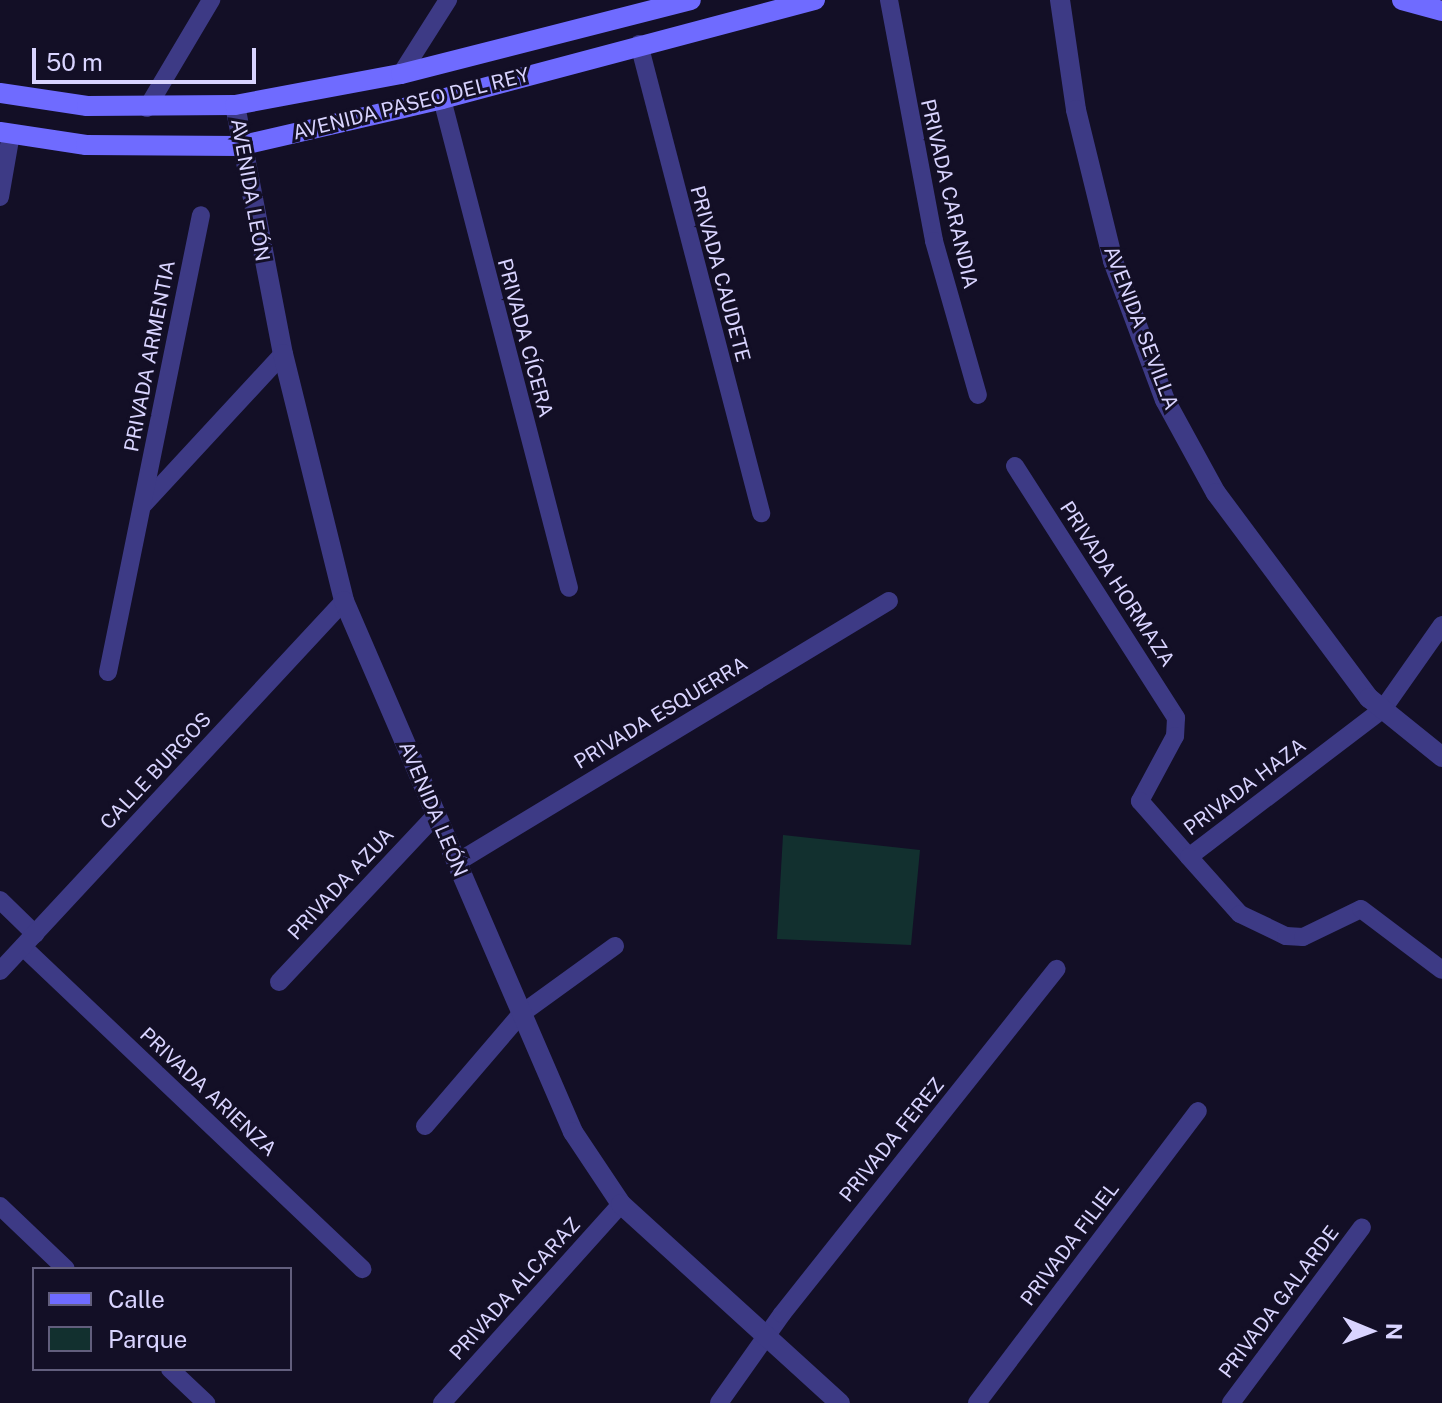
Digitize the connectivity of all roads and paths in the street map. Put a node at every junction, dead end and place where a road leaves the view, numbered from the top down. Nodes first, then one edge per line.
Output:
1 (211, 0) edge
2 (448, 0) edge
3 (691, 0) edge
4 (815, 0) edge
5 (889, 0) edge
6 (1060, 0) edge
7 (1402, 0) edge
8 (1442, 11) edge
9 (639, 44) junction
10 (401, 74) junction
11 (0, 93) edge
12 (442, 99) junction
13 (235, 105) junction
14 (147, 108) junction
15 (5, 133) edge
16 (239, 146) junction
17 (0, 197) edge
18 (201, 215) dead end
19 (283, 354) junction
20 (978, 395) dead end
21 (1015, 466) dead end
22 (142, 506) junction
23 (761, 513) dead end
24 (569, 588) dead end
25 (344, 601) junction
26 (889, 601) dead end
27 (1442, 625) edge
28 (108, 672) dead end
29 (1383, 709) junction
30 (1442, 757) edge
31 (436, 815) junction
32 (1189, 857) junction
33 (456, 863) junction
34 (0, 900) edge
35 (29, 940) junction
36 (615, 946) dead end
37 (1056, 969) dead end
38 (1442, 970) edge
39 (0, 971) edge
40 (279, 982) dead end
41 (521, 1014) junction
42 (1198, 1111) dead end
43 (425, 1126) dead end
44 (621, 1204) junction
45 (0, 1206) edge
46 (1362, 1227) dead end
47 (64, 1267) edge
48 (362, 1269) dead end
49 (766, 1340) junction
50 (172, 1371) edge
51 (206, 1403) edge
52 (442, 1403) edge
53 (719, 1403) edge
54 (840, 1403) edge
55 (977, 1403) edge
56 (1231, 1403) edge

1 - 14 lane
2 - 10 lane
3 - 10 street, AVENIDA PASEO DEL REY
4 - 9 street, AVENIDA PASEO DEL REY
5 - 20 lane, PRIVADA CARANDIA
6 - 29 street, AVENIDA SEVILLA
7 - 8 street
9 - 12 street, AVENIDA PASEO DEL REY
9 - 23 lane, PRIVADA CAUDETE
10 - 13 street, AVENIDA PASEO DEL REY
11 - 14 street, AVENIDA PASEO DEL REY
12 - 16 street, AVENIDA PASEO DEL REY
12 - 24 lane, PRIVADA CÍCERA
13 - 14 street, AVENIDA PASEO DEL REY
13 - 16 street, AVENIDA LEÓN
15 - 16 street, AVENIDA PASEO DEL REY
15 - 17 lane
16 - 19 street, AVENIDA LEÓN
18 - 22 lane, PRIVADA ARMENTIA
19 - 22 lane
19 - 25 street, AVENIDA LEÓN
21 - 32 lane, PRIVADA HORMAZA
22 - 28 lane, PRIVADA ARMENTIA
25 - 31 street, AVENIDA LEÓN
25 - 35 lane, CALLE BURGOS
26 - 33 lane, PRIVADA ESQUERRA
27 - 29 lane, PRIVADA HAZA
29 - 30 street, AVENIDA SEVILLA
29 - 32 lane, PRIVADA HAZA
31 - 33 street, AVENIDA LEÓN
31 - 40 lane, PRIVADA AZUA
32 - 38 lane, PRIVADA HAZA
33 - 41 street, AVENIDA LEÓN
34 - 35 lane, PRIVADA ARIENZA
35 - 39 lane, CALLE BURGOS
35 - 48 lane, PRIVADA ARIENZA
36 - 41 lane
37 - 49 lane, PRIVADA FEREZ
41 - 43 lane
41 - 44 street, AVENIDA LEÓN
42 - 55 lane, PRIVADA FILIEL
44 - 49 street, AVENIDA LEÓN
44 - 52 lane, PRIVADA ALCARAZ
45 - 47 lane
46 - 56 lane, PRIVADA GALARDE
49 - 53 lane, PRIVADA FEREZ
49 - 54 street, AVENIDA LEÓN
50 - 51 lane

